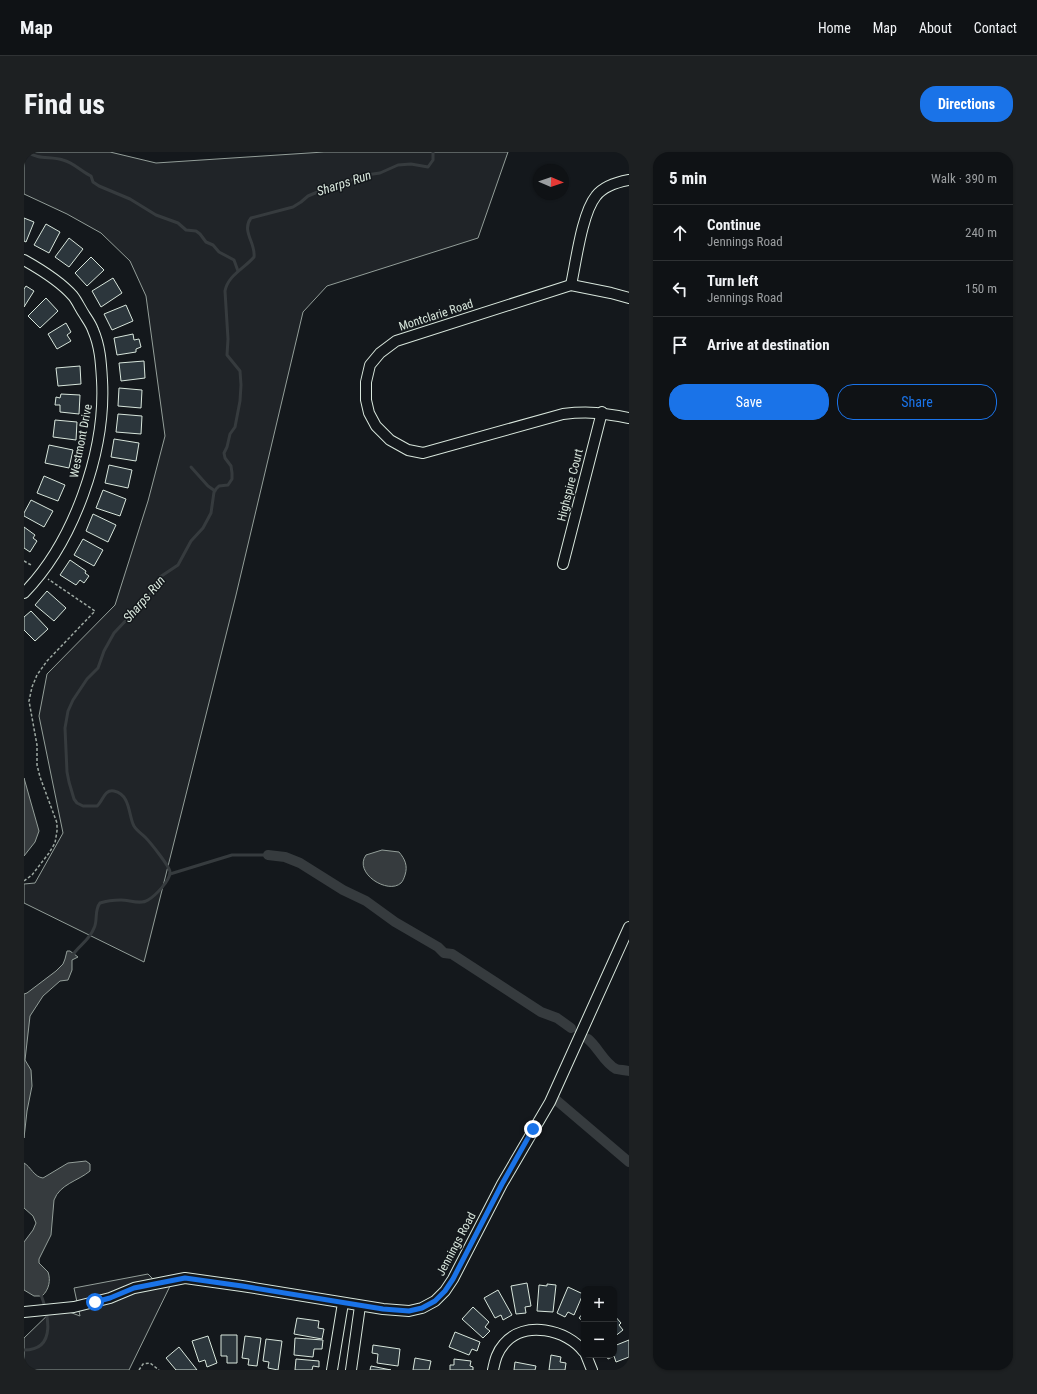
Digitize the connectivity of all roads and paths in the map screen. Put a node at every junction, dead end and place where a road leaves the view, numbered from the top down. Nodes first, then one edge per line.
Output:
1 (629, 180) edge
2 (24, 260) edge
3 (571, 285) junction
4 (629, 298) edge
5 (602, 412) junction
6 (629, 418) edge
7 (24, 561) edge
8 (563, 564) dead end
9 (31, 565) dead end
10 (45, 577) dead end
11 (24, 593) edge
12 (24, 881) edge
13 (629, 927) edge
14 (343, 1303) junction
15 (360, 1306) junction
16 (24, 1312) edge
17 (581, 1349) edge
18 (587, 1358) edge
19 (139, 1370) edge
20 (159, 1370) edge
21 (332, 1370) edge
22 (351, 1370) edge
23 (493, 1370) edge
24 (592, 1370) edge

1 - 3 street
2 - 11 street, Westmont Drive
3 - 4 street, Montclarie Road
3 - 5 street, Montclarie Road
5 - 6 street, Montclarie Road
5 - 8 street, Highspire Court
7 - 9 path
10 - 12 path
13 - 15 street, Jennings Road
14 - 15 street, Jennings Road
14 - 16 street, Jennings Road
14 - 21 street
15 - 22 street
17 - 23 street
18 - 24 street
19 - 20 path

